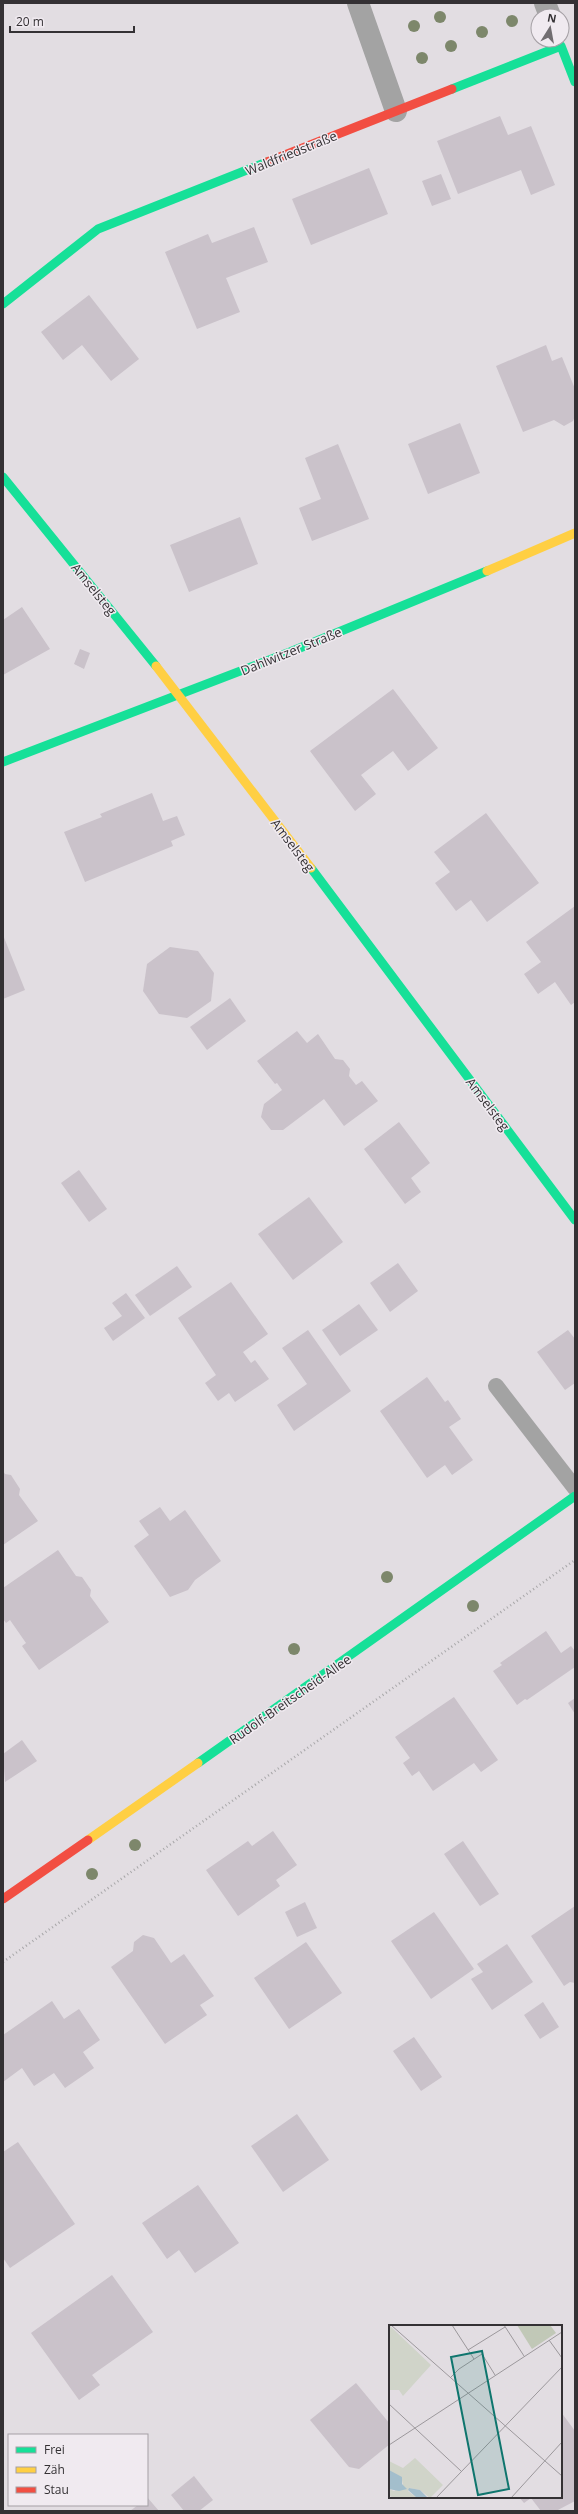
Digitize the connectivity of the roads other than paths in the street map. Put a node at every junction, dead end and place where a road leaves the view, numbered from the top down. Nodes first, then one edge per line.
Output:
1 (358, 3) edge
2 (548, 48) edge
3 (562, 48) edge
4 (575, 82) edge
5 (396, 111) junction
6 (3, 304) edge
7 (3, 477) edge
8 (575, 533) edge
9 (181, 696) junction
10 (3, 762) edge
11 (575, 1220) edge
12 (496, 1386) dead end
13 (575, 1488) edge
14 (575, 1496) edge
15 (3, 1899) edge

1 - 5 street
2 - 5 street, Waldfriedstraße
3 - 4 street, Waldfriedstraße
5 - 6 street, Waldfriedstraße
7 - 9 street, Amselsteg
8 - 9 street, Dahlwitzer Straße
9 - 10 street, Dahlwitzer Straße
9 - 11 street, Amselsteg
12 - 13 lane
14 - 15 street, Rudolf-Breitscheid-Allee

